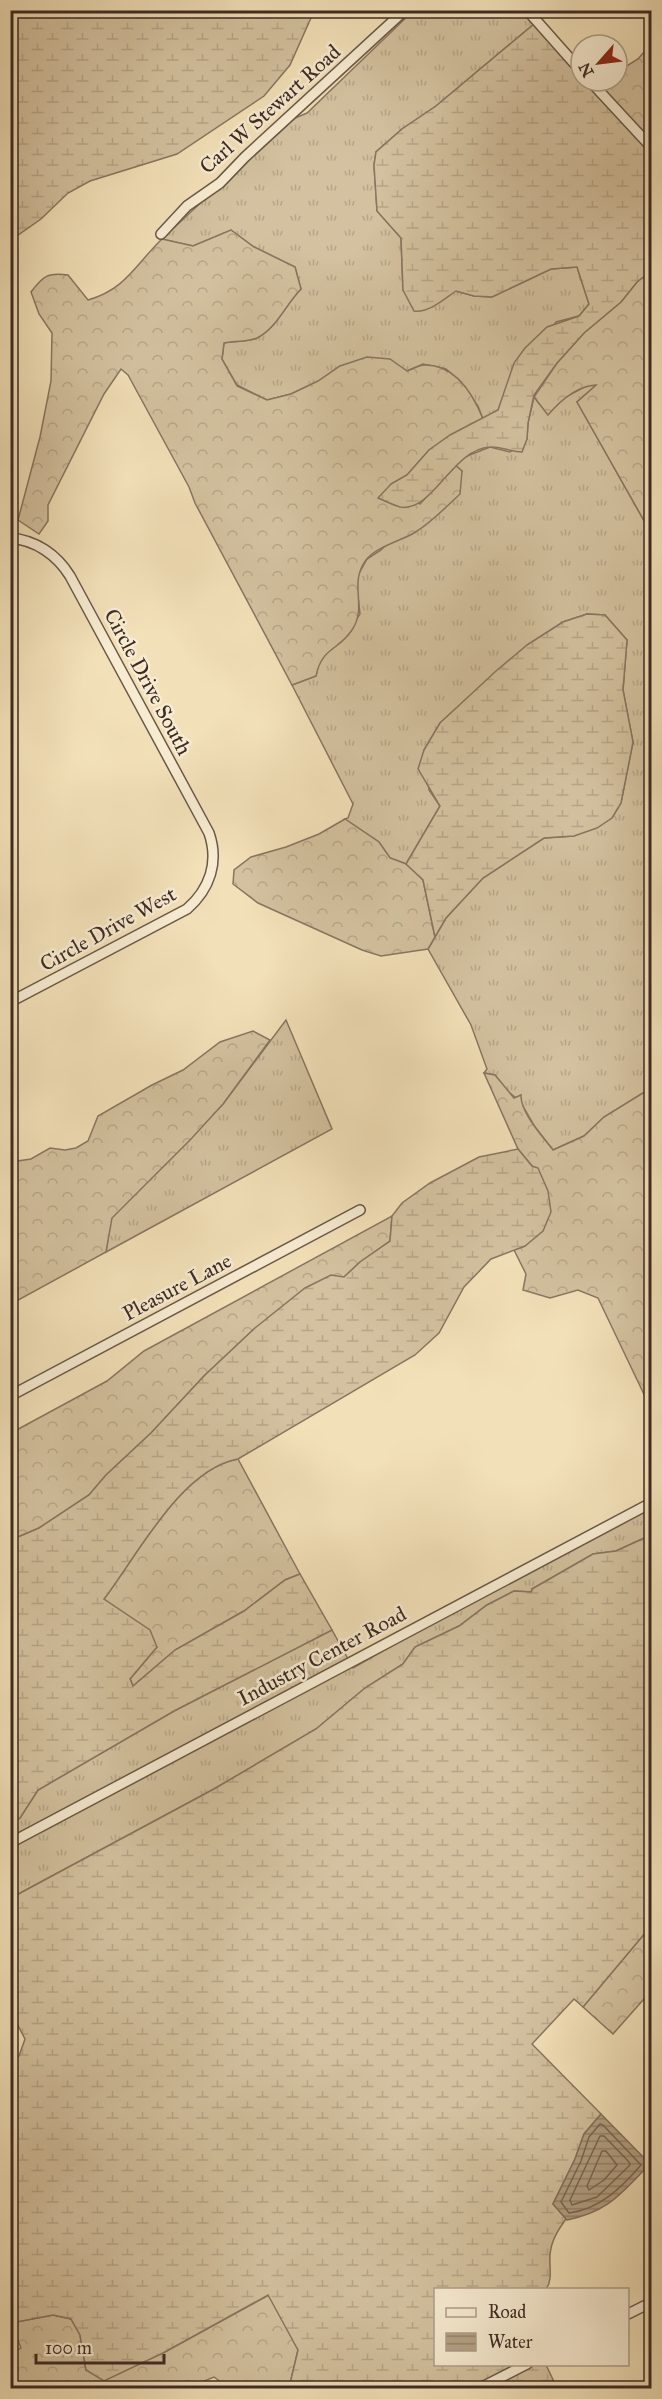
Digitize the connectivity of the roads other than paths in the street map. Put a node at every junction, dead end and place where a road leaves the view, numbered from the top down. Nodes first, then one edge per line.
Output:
1 (405, 10) edge
2 (527, 10) edge
3 (569, 57) edge
4 (601, 93) edge
5 (651, 148) edge
6 (161, 234) dead end
7 (11, 538) edge
8 (211, 875) joint
9 (10, 1002) edge
10 (360, 1210) dead end
11 (10, 1396) edge
12 (651, 1503) edge
13 (10, 1843) edge
14 (651, 2302) edge
15 (629, 2313) edge
16 (523, 2366) edge
17 (480, 2388) edge

1 - 6 street, Carl W Stewart Road
2 - 3 street
4 - 5 street
7 - 8 street, Circle Drive South
8 - 9 street, Circle Drive West
10 - 11 street, Pleasure Lane
12 - 13 street, Industry Center Road
14 - 15 street
16 - 17 street

